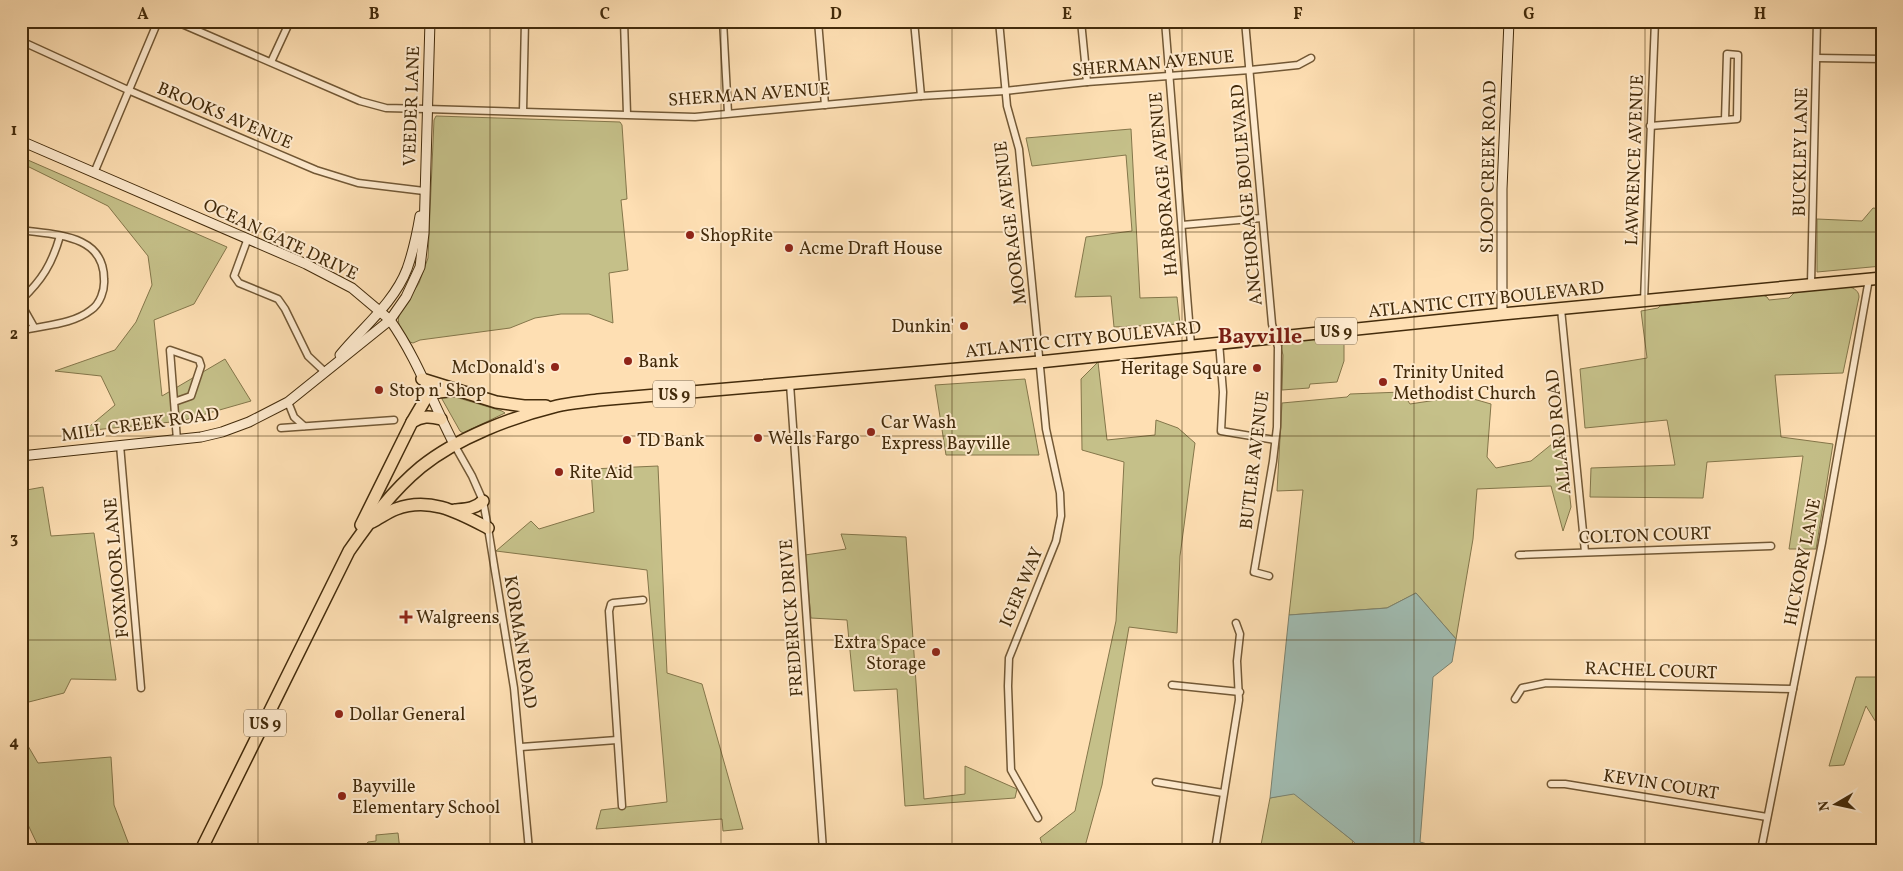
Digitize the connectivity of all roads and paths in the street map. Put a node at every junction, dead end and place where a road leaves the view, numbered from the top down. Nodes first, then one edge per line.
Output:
1 (158, 21) edge
2 (175, 21) edge
3 (290, 21) edge
4 (430, 21) edge
5 (525, 21) edge
6 (624, 21) edge
7 (722, 21) edge
8 (818, 21) edge
9 (914, 21) edge
10 (999, 21) edge
11 (1081, 21) edge
12 (1165, 21) edge
13 (1245, 21) edge
14 (1509, 21) edge
15 (1655, 21) edge
16 (1817, 21) edge
17 (21, 41) edge
18 (1310, 58) dead end
19 (1817, 58) junction
20 (1882, 59) edge
21 (272, 62) junction
22 (1250, 70) junction
23 (1169, 76) junction
24 (1087, 82) junction
25 (128, 90) junction
26 (1005, 91) junction
27 (921, 96) junction
28 (825, 104) junction
29 (427, 110) junction
30 (523, 111) junction
31 (728, 113) junction
32 (627, 114) junction
33 (1725, 120) junction
34 (1650, 126) junction
35 (21, 141) edge
36 (94, 173) junction
37 (424, 191) junction
38 (1262, 218) junction
39 (1182, 225) junction
40 (21, 230) edge
41 (60, 236) junction
42 (248, 238) junction
43 (1882, 278) edge
44 (1870, 279) junction
45 (1812, 284) junction
46 (21, 300) edge
47 (1644, 301) junction
48 (21, 304) edge
49 (1561, 309) junction
50 (380, 311) junction
51 (1502, 314) junction
52 (390, 320) junction
53 (34, 327) junction
54 (21, 331) edge
55 (1275, 337) junction
56 (1219, 342) junction
57 (1191, 345) junction
58 (1040, 362) junction
59 (327, 370) junction
60 (422, 379) junction
61 (790, 384) junction
62 (458, 390) junction
63 (428, 393) junction
64 (174, 402) junction
65 (288, 402) junction
66 (557, 406) junction
67 (441, 419) junction
68 (394, 420) dead end
69 (412, 422) junction
70 (304, 426) junction
71 (281, 428) dead end
72 (177, 440) junction
73 (1275, 440) junction
74 (120, 445) junction
75 (455, 446) junction
76 (21, 456) edge
77 (483, 501) junction
78 (453, 510) junction
79 (368, 524) junction
80 (488, 528) junction
81 (1771, 546) dead end
82 (349, 551) junction
83 (1585, 552) junction
84 (1519, 555) dead end
85 (1269, 576) dead end
86 (643, 600) dead end
87 (1236, 623) dead end
88 (1172, 685) dead end
89 (141, 688) dead end
90 (1793, 689) junction
91 (1240, 692) junction
92 (1514, 699) dead end
93 (617, 740) junction
94 (521, 747) junction
95 (1156, 782) dead end
96 (1551, 784) dead end
97 (1224, 793) junction
98 (622, 806) dead end
99 (1767, 817) junction
100 (1038, 818) dead end
101 (201, 850) edge
102 (529, 850) edge
103 (823, 850) edge
104 (1215, 850) edge
105 (1761, 850) edge

1 - 25 street
2 - 21 street, SHERMAN AVENUE
3 - 21 street
4 - 29 street, VEEDER LANE
5 - 30 street
6 - 32 street
7 - 31 street
8 - 28 street
9 - 27 street
10 - 26 street, MOORAGE AVENUE
11 - 24 street
12 - 23 street, HARBORAGE AVENUE
13 - 22 street, ANCHORAGE BOULEVARD
14 - 51 street, SLOOP CREEK ROAD
15 - 34 street, LAWRENCE AVENUE
16 - 19 street, BUCKLEY LANE
17 - 25 street, BROOKS AVENUE
18 - 22 street, SHERMAN AVENUE
19 - 20 street
19 - 45 street, BUCKLEY LANE
21 - 29 street, SHERMAN AVENUE
22 - 23 street, SHERMAN AVENUE
22 - 38 street, ANCHORAGE BOULEVARD
23 - 24 street, SHERMAN AVENUE
23 - 39 street, HARBORAGE AVENUE
24 - 26 street, SHERMAN AVENUE
25 - 36 street
25 - 37 street, BROOKS AVENUE
26 - 27 street, SHERMAN AVENUE
26 - 58 street, MOORAGE AVENUE
27 - 28 street, SHERMAN AVENUE
28 - 31 street, SHERMAN AVENUE
29 - 30 street, SHERMAN AVENUE
29 - 37 street, VEEDER LANE
30 - 32 street, SHERMAN AVENUE
31 - 32 street, SHERMAN AVENUE
33 - 33 street
33 - 34 street
34 - 47 street, LAWRENCE AVENUE
35 - 36 street, OCEAN GATE DRIVE
36 - 42 street, OCEAN GATE DRIVE
37 - 50 street, VEEDER LANE
37 - 52 street, VEEDER LANE
38 - 39 street
38 - 55 street, ANCHORAGE BOULEVARD
39 - 57 street, HARBORAGE AVENUE
40 - 41 street
41 - 46 street
41 - 53 street
42 - 50 street, OCEAN GATE DRIVE
42 - 59 street
43 - 44 highway, ATLANTIC CITY BOULEVARD / US 9
44 - 45 highway, ATLANTIC CITY BOULEVARD / US 9
44 - 90 street, HICKORY LANE
45 - 47 highway, ATLANTIC CITY BOULEVARD / US 9
47 - 49 highway, ATLANTIC CITY BOULEVARD / US 9
48 - 53 street
49 - 51 highway, ATLANTIC CITY BOULEVARD / US 9
49 - 83 street, ALLARD ROAD
50 - 52 street, OCEAN GATE DRIVE
50 - 59 street, MILL CREEK ROAD
51 - 55 highway, ATLANTIC CITY BOULEVARD / US 9
52 - 59 street, MILL CREEK ROAD
52 - 60 street, OCEAN GATE DRIVE
53 - 54 street
55 - 56 highway, ATLANTIC CITY BOULEVARD / US 9
55 - 73 street, BUTLER AVENUE
56 - 57 highway, ATLANTIC CITY BOULEVARD / US 9
56 - 73 street
57 - 58 highway, ATLANTIC CITY BOULEVARD / US 9
58 - 61 highway, ATLANTIC CITY BOULEVARD / US 9
58 - 100 street, IGER WAY
59 - 65 street, MILL CREEK ROAD
60 - 62 highway
60 - 63 street, OCEAN GATE DRIVE
61 - 66 highway, ATLANTIC CITY BOULEVARD / US 9
61 - 103 street, FREDERICK DRIVE
62 - 63 highway
62 - 66 highway
63 - 67 street, OCEAN GATE DRIVE
63 - 69 highway
64 - 64 street
64 - 72 street
65 - 70 street
65 - 72 street, MILL CREEK ROAD
66 - 75 highway, US 9
67 - 69 highway
67 - 75 street, OCEAN GATE DRIVE
68 - 70 street
69 - 82 highway
70 - 71 street
72 - 74 street, MILL CREEK ROAD
73 - 85 street, BUTLER AVENUE
74 - 76 street, MILL CREEK ROAD
74 - 89 street, FOXMOOR LANE
75 - 77 street, KORMAN ROAD
75 - 79 highway, US 9
77 - 78 highway
77 - 80 street, KORMAN ROAD
78 - 79 highway
78 - 80 highway
79 - 82 highway, US 9
80 - 94 street, KORMAN ROAD
81 - 83 street, COLTON COURT
82 - 101 highway, US 9
83 - 84 street, COLTON COURT
86 - 93 street
87 - 91 street
88 - 91 street
90 - 92 street, RACHEL COURT
90 - 99 street, HICKORY LANE
91 - 97 street
93 - 94 street
93 - 98 street
94 - 102 street, KORMAN ROAD
95 - 97 street
96 - 99 street, KEVIN COURT
97 - 104 street
99 - 105 street, HICKORY LANE

